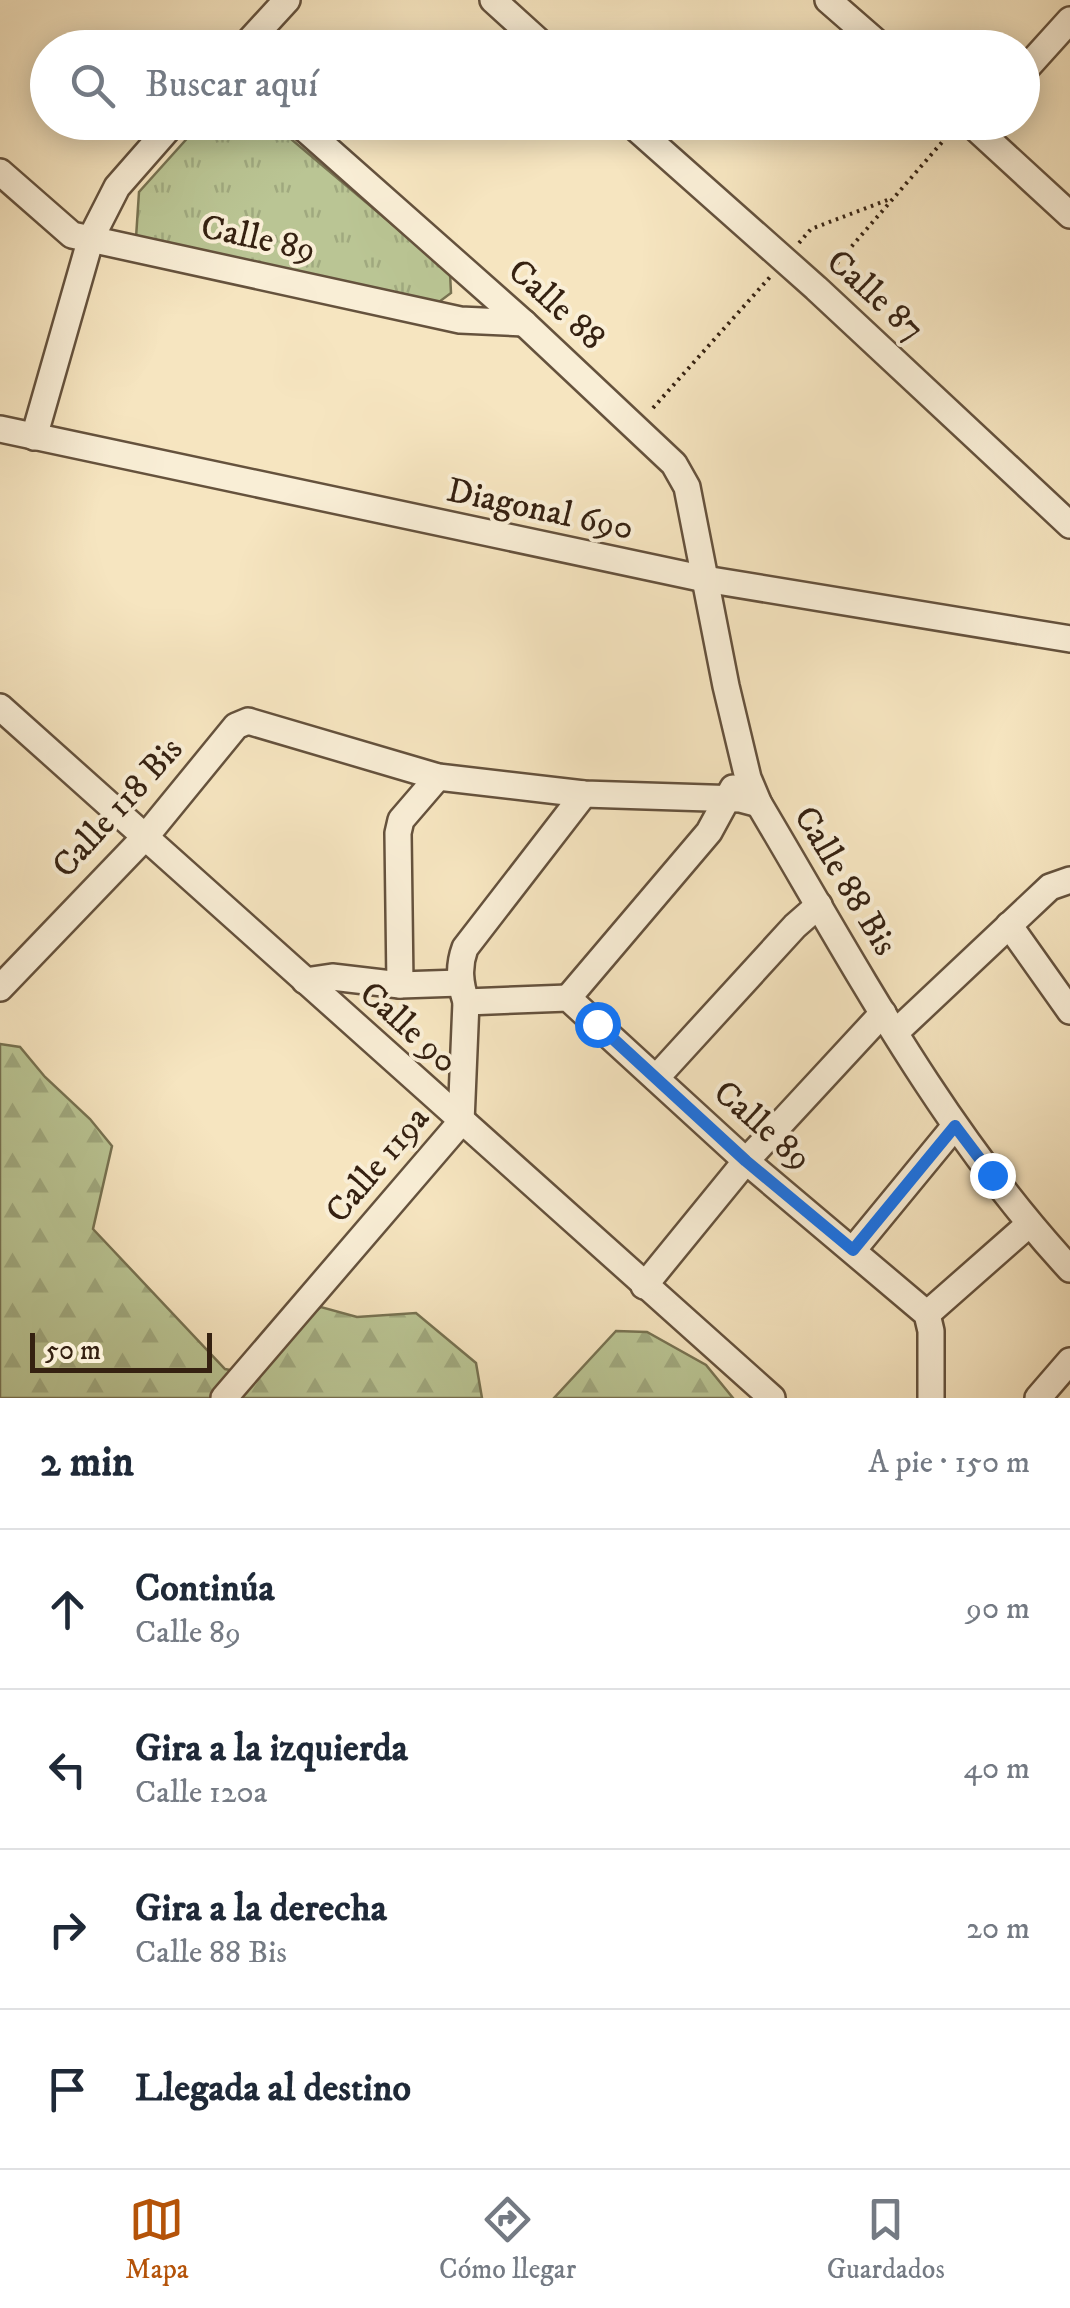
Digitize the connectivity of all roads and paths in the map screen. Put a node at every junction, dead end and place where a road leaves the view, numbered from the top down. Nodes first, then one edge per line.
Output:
1 (287, 0) edge
2 (494, 0) edge
3 (828, 0) edge
4 (1070, 20) edge
5 (260, 30) edge
6 (526, 30) edge
7 (862, 30) edge
8 (1040, 53) edge
9 (158, 140) edge
10 (317, 140) edge
11 (649, 140) edge
12 (944, 140) edge
13 (991, 140) edge
14 (0, 172) edge
15 (890, 199) junction
16 (1070, 215) edge
17 (91, 238) junction
18 (783, 261) junction
19 (816, 288) junction
20 (524, 323) junction
21 (636, 426) junction
22 (0, 429) edge
23 (34, 437) junction
24 (1070, 525) edge
25 (704, 579) junction
26 (1070, 639) edge
27 (0, 707) edge
28 (248, 721) joint
29 (743, 760) junction
30 (438, 776) junction
31 (584, 794) junction
32 (730, 799) junction
33 (758, 804) junction
34 (146, 836) junction
35 (1070, 880) edge
36 (818, 905) junction
37 (1009, 925) junction
38 (305, 981) junction
39 (400, 985) junction
40 (0, 988) edge
41 (463, 993) junction
42 (568, 998) junction
43 (1070, 1011) edge
44 (889, 1022) junction
45 (656, 1078) junction
46 (461, 1122) junction
47 (955, 1126) junction
48 (746, 1161) junction
49 (1028, 1224) junction
50 (853, 1250) junction
51 (1070, 1269) edge
52 (644, 1286) junction
53 (927, 1314) junction
54 (1070, 1361) edge
55 (224, 1398) edge
56 (772, 1398) edge
57 (931, 1398) edge
58 (1038, 1398) edge

1 - 5 street
2 - 6 street
3 - 7 street
4 - 8 street
9 - 17 street
10 - 20 street, Calle 88
11 - 18 street, Calle 87
12 - 15 path
13 - 16 street
14 - 17 street, Calle 89
15 - 18 path
15 - 19 path
17 - 20 street, Calle 89
17 - 23 street
18 - 19 street, Calle 87
18 - 21 path
19 - 24 street, Calle 87
20 - 21 street, Calle 88
21 - 25 street, Calle 88
22 - 23 street, Diagonal 690
23 - 25 street, Diagonal 690
25 - 26 street, Diagonal 690
25 - 29 street, Calle 88
27 - 34 street, Calle 90
28 - 30 street, Calle 88 Bis
28 - 34 street, Calle 118 Bis
29 - 32 street
29 - 33 street, Calle 88
30 - 31 street, Calle 88 Bis
30 - 39 street
31 - 32 street, Calle 88 Bis
31 - 41 street, Calle 119a
32 - 33 street, Calle 88 Bis
32 - 42 street
33 - 36 street, Calle 88 Bis
34 - 38 street, Calle 90
34 - 40 street, Calle 118 Bis
35 - 37 street
36 - 44 street, Calle 88 Bis
36 - 45 street
37 - 43 street
37 - 44 street
38 - 39 street
38 - 46 street, Calle 90
39 - 41 street
41 - 42 street
41 - 46 street, Calle 119a
42 - 45 street, Calle 89
44 - 47 street, Calle 88 Bis
44 - 48 street
45 - 48 street, Calle 89
46 - 52 street, Calle 90
46 - 55 street, Calle 119a
47 - 49 street, Calle 88 Bis
47 - 50 street
48 - 50 street, Calle 89
48 - 52 street
49 - 51 street, Calle 88 Bis
49 - 53 street
50 - 53 street, Calle 89
52 - 56 street, Calle 90
53 - 57 street
54 - 58 street

